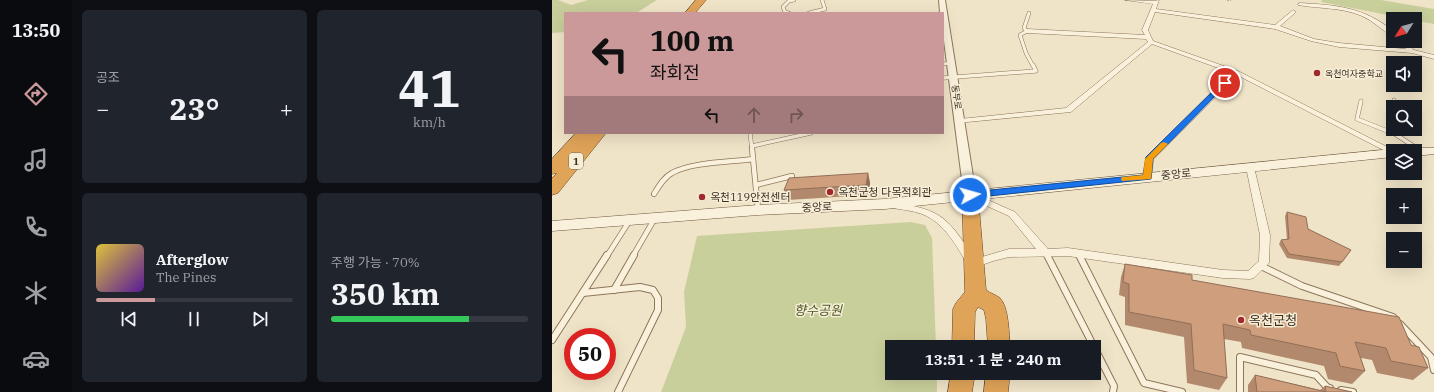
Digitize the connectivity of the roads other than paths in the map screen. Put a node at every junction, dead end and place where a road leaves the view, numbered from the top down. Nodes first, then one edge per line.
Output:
1 (702, 0) edge
2 (711, 0) edge
3 (794, 0) edge
4 (822, 0) edge
5 (942, 0) edge
6 (1127, 0) edge
7 (1157, 2) edge
8 (1300, 4) dead end
9 (1154, 10) junction
10 (691, 12) edge
11 (701, 12) edge
12 (785, 12) edge
13 (812, 12) edge
14 (943, 12) edge
15 (1294, 12) dead end
16 (1029, 13) dead end
17 (944, 26) edge
18 (1276, 27) junction
19 (1386, 28) edge
20 (1027, 31) junction
21 (1149, 40) junction
22 (1409, 48) edge
23 (1412, 51) junction
24 (1434, 58) edge
25 (947, 64) edge
26 (1236, 72) junction
27 (954, 77) junction
28 (944, 78) edge
29 (1361, 101) dead end
30 (960, 121) junction
31 (1386, 128) edge
32 (583, 134) edge
33 (598, 134) edge
34 (750, 134) edge
35 (806, 134) edge
36 (1400, 136) edge
37 (1409, 144) edge
38 (752, 146) junction
39 (1386, 149) edge
40 (1434, 151) edge
41 (1422, 152) edge
42 (1386, 154) edge
43 (753, 159) junction
44 (1250, 167) junction
45 (552, 169) edge
46 (792, 176) edge
47 (1148, 177) junction
48 (756, 185) junction
49 (552, 189) edge
50 (654, 194) dead end
51 (970, 195) junction
52 (885, 204) junction
53 (758, 210) junction
54 (655, 218) junction
55 (630, 220) junction
56 (552, 226) edge
57 (1046, 253) junction
58 (1078, 254) junction
59 (973, 264) junction
60 (1261, 266) junction
61 (614, 290) junction
62 (583, 293) junction
63 (976, 294) junction
64 (552, 340) edge
65 (963, 340) edge
66 (998, 340) edge
67 (1434, 370) edge
68 (962, 380) edge
69 (997, 380) edge
70 (618, 392) edge
71 (960, 392) edge
72 (996, 392) edge
73 (1113, 392) edge
74 (1182, 392) edge
75 (1240, 392) edge
76 (1353, 392) edge

1 - 10 highway
2 - 11 highway
3 - 12 lane
4 - 13 lane
5 - 14 street, 동부로
6 - 7 street
7 - 9 street
8 - 19 street
9 - 18 street
9 - 21 street
15 - 18 street
16 - 20 lane
17 - 25 street, 동부로
18 - 23 street
20 - 21 street
20 - 27 lane
21 - 26 street
21 - 30 street
22 - 23 street
23 - 24 street
25 - 27 street, 동부로
26 - 39 street
26 - 47 street
27 - 28 lane
27 - 30 street, 동부로
29 - 31 lane
30 - 51 street, 동부로
32 - 45 highway, 1
33 - 49 highway, 1
34 - 38 lane
35 - 38 lane
36 - 37 lane
38 - 43 lane
40 - 41 main road
42 - 44 main road, 중앙로
43 - 48 lane
43 - 50 lane
44 - 47 main road, 중앙로
44 - 60 street
46 - 48 lane
47 - 51 main road, 중앙로
48 - 53 lane
51 - 52 main road, 중앙로
51 - 57 street
51 - 59 highway
52 - 53 main road, 중앙로
52 - 59 street
53 - 54 main road, 중앙로
54 - 55 main road, 중앙로
54 - 61 lane
55 - 56 main road, 중앙로
55 - 62 lane
57 - 58 street
57 - 59 street
57 - 73 lane
58 - 60 street
58 - 74 lane
59 - 63 highway
60 - 67 lane
61 - 62 lane
61 - 70 lane
62 - 64 lane
63 - 65 highway
63 - 66 highway
68 - 71 highway
69 - 72 highway
75 - 76 lane

